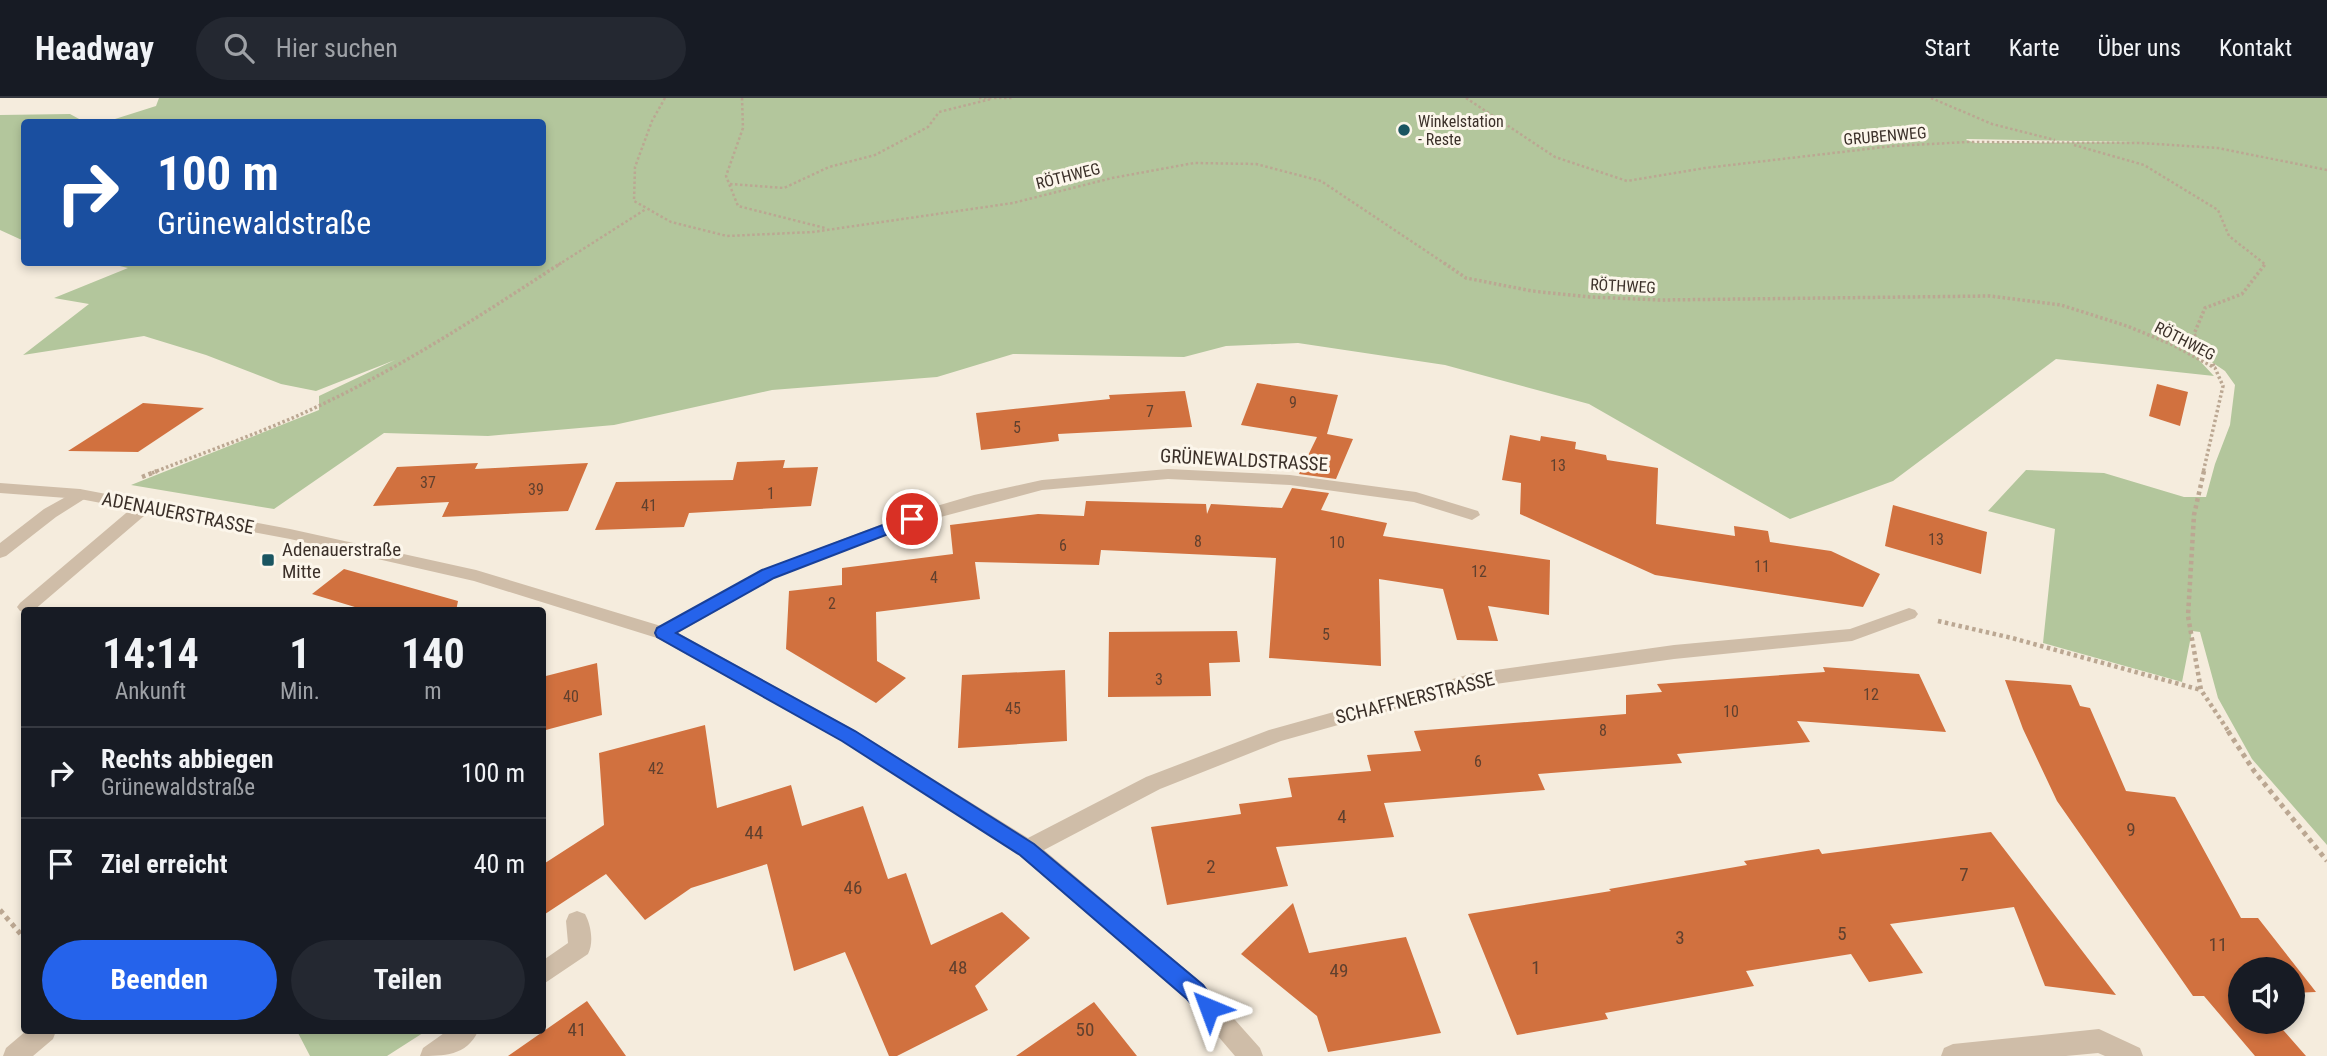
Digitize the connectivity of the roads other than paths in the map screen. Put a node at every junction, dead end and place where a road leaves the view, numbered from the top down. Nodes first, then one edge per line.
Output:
1 (0, 488) edge
2 (80, 494) junction
3 (145, 506) junction
4 (1472, 515) dead end
5 (0, 552) edge
6 (26, 607) dead end
7 (1909, 614) road end
8 (663, 633) junction
9 (1027, 849) junction
10 (577, 921) dead end
11 (546, 972) edge
12 (41, 1034) edge
13 (462, 1034) edge
14 (15, 1056) edge
15 (432, 1056) edge
16 (1251, 1056) edge
17 (1953, 1056) edge
18 (2131, 1056) edge

1 - 2 street, ADENAUERSTRASSE
2 - 3 street, ADENAUERSTRASSE
2 - 5 street
3 - 6 street
3 - 8 street, ADENAUERSTRASSE
4 - 8 street, GRÜNEWALDSTRASSE
7 - 9 street, SCHAFFNERSTRASSE
8 - 9 street, ADENAUERSTRASSE
9 - 16 street, ADENAUERSTRASSE
10 - 11 street
12 - 14 street
13 - 15 street
17 - 18 street

